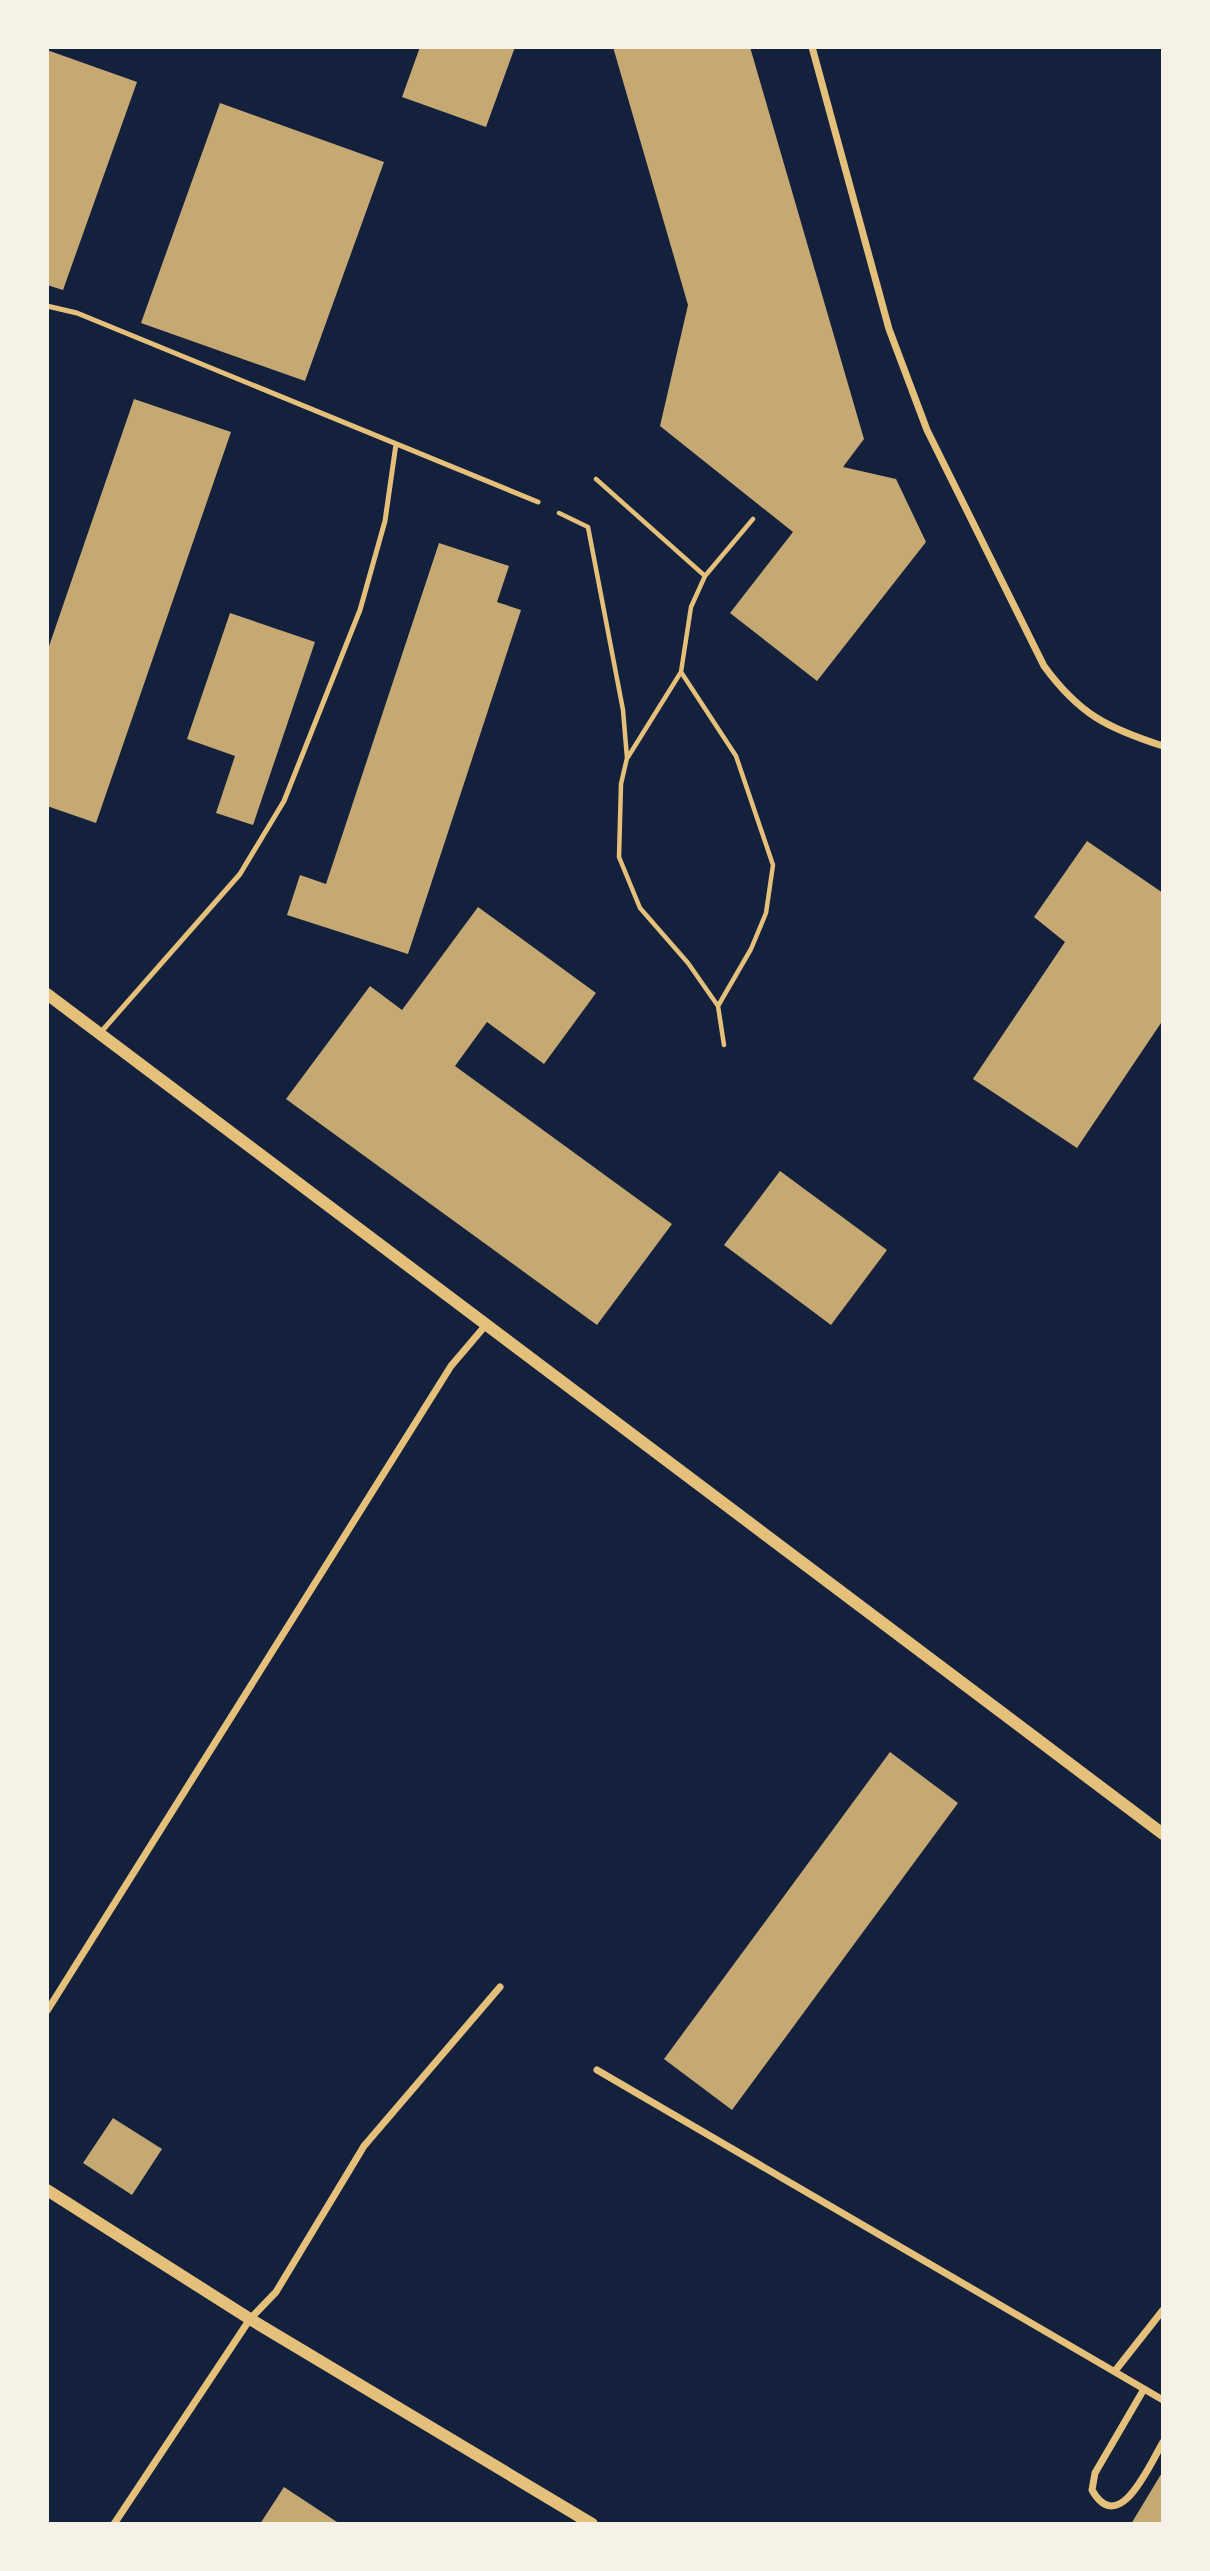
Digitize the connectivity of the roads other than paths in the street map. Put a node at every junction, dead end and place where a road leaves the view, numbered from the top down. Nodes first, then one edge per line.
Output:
1 (812, 47) edge
2 (47, 306) edge
3 (396, 444) junction
4 (538, 502) road end
5 (1163, 746) edge
6 (47, 994) edge
7 (100, 1033) junction
8 (485, 1326) junction
9 (1163, 1834) edge
10 (499, 1987) dead end
11 (47, 2011) edge
12 (597, 2070) dead end
13 (47, 2190) edge
14 (1163, 2310) edge
15 (250, 2319) junction
16 (1115, 2371) junction
17 (1144, 2389) junction
18 (1163, 2400) edge
19 (1163, 2442) edge
20 (114, 2524) edge
21 (592, 2524) edge

1 - 5 street
2 - 3 lane
3 - 4 lane
3 - 7 lane
6 - 7 street
7 - 8 street
8 - 9 street
8 - 11 street
10 - 15 street
12 - 16 street
13 - 15 street
14 - 16 street
15 - 20 street
15 - 21 street
16 - 17 street
17 - 18 street
17 - 19 street

